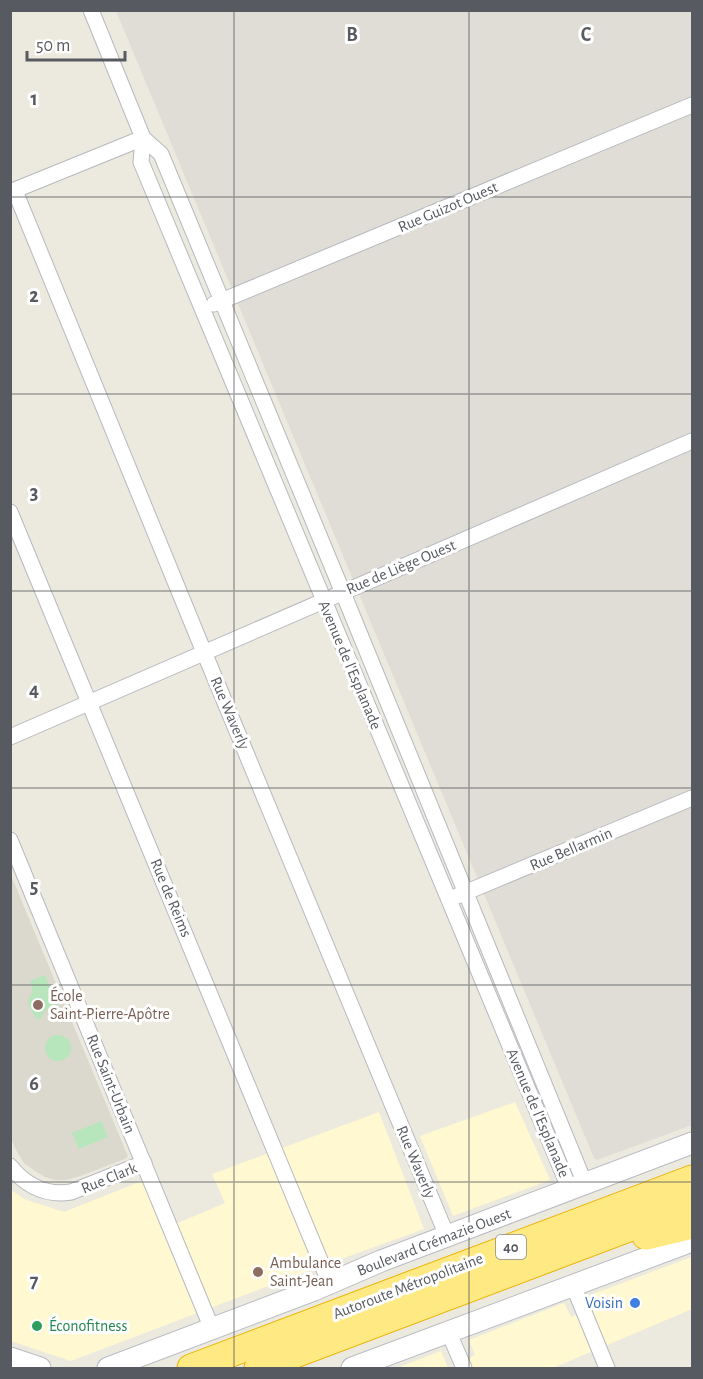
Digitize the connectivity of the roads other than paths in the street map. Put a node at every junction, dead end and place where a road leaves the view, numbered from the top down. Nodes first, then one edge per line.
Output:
1 (91, 10) edge
2 (693, 105) edge
3 (143, 138) junction
4 (13, 192) edge
5 (222, 300) junction
6 (202, 308) junction
7 (693, 441) edge
8 (10, 512) edge
9 (343, 593) junction
10 (324, 601) junction
11 (204, 652) junction
12 (90, 703) junction
13 (10, 737) edge
14 (693, 798) edge
15 (10, 840) edge
16 (465, 892) junction
17 (448, 899) junction
18 (693, 1143) edge
19 (144, 1163) junction
20 (13, 1169) edge
21 (693, 1170) edge
22 (693, 1179) edge
23 (577, 1187) junction
24 (693, 1204) edge
25 (608, 1210) junction
26 (693, 1225) edge
27 (447, 1236) junction
28 (693, 1241) edge
29 (543, 1260) junction
30 (330, 1284) junction
31 (573, 1286) junction
32 (212, 1329) junction
33 (449, 1333) junction
34 (306, 1338) junction
35 (10, 1358) edge
36 (115, 1367) edge
37 (40, 1368) edge
38 (191, 1368) edge
39 (258, 1368) edge
40 (351, 1368) edge
41 (464, 1368) edge
42 (607, 1368) edge

1 - 3 street, Avenue de l'Esplanade
2 - 5 street, Rue Guizot Ouest
3 - 4 street
3 - 5 street, Avenue de l'Esplanade
3 - 6 street, Avenue de l'Esplanade
4 - 11 street, Rue Waverly
5 - 6 street, Rue Guizot Ouest
5 - 9 street, Avenue de l'Esplanade
6 - 10 street, Avenue de l'Esplanade
7 - 9 street, Rue de Liège Ouest
8 - 12 street, Rue de Reims
9 - 10 street, Rue de Liège Ouest
9 - 16 street, Avenue de l'Esplanade
10 - 11 street, Rue de Liège Ouest
10 - 17 street, Avenue de l'Esplanade
11 - 12 street, Rue de Liège Ouest
11 - 27 street, Rue Waverly
12 - 13 street, Rue de Liège Ouest
12 - 30 street, Rue de Reims
14 - 16 street, Rue Bellarmin
15 - 19 street, Rue Saint-Urbain
16 - 17 street, Rue Bellarmin
16 - 23 street, Avenue de l'Esplanade
17 - 23 street, Avenue de l'Esplanade
18 - 23 main road, Boulevard Crémazie Ouest
19 - 20 street, Rue Clark
19 - 32 street, Rue Saint-Urbain
21 - 25 highway
22 - 25 highway, Autoroute Métropolitaine / 40
23 - 27 main road, Boulevard Crémazie Ouest
24 - 29 highway, Autoroute Métropolitaine / 40
25 - 34 highway, Autoroute Métropolitaine / 40
26 - 29 highway
27 - 30 main road, Boulevard Crémazie Ouest
28 - 31 main road
29 - 34 highway, Autoroute Métropolitaine / 40
30 - 32 main road, Boulevard Crémazie Ouest
31 - 33 main road
31 - 42 street
32 - 36 main road, Boulevard Crémazie Ouest
33 - 40 main road
33 - 41 street
34 - 38 highway, Autoroute Métropolitaine / 40
34 - 39 highway, Autoroute Métropolitaine / 40
35 - 37 main road

